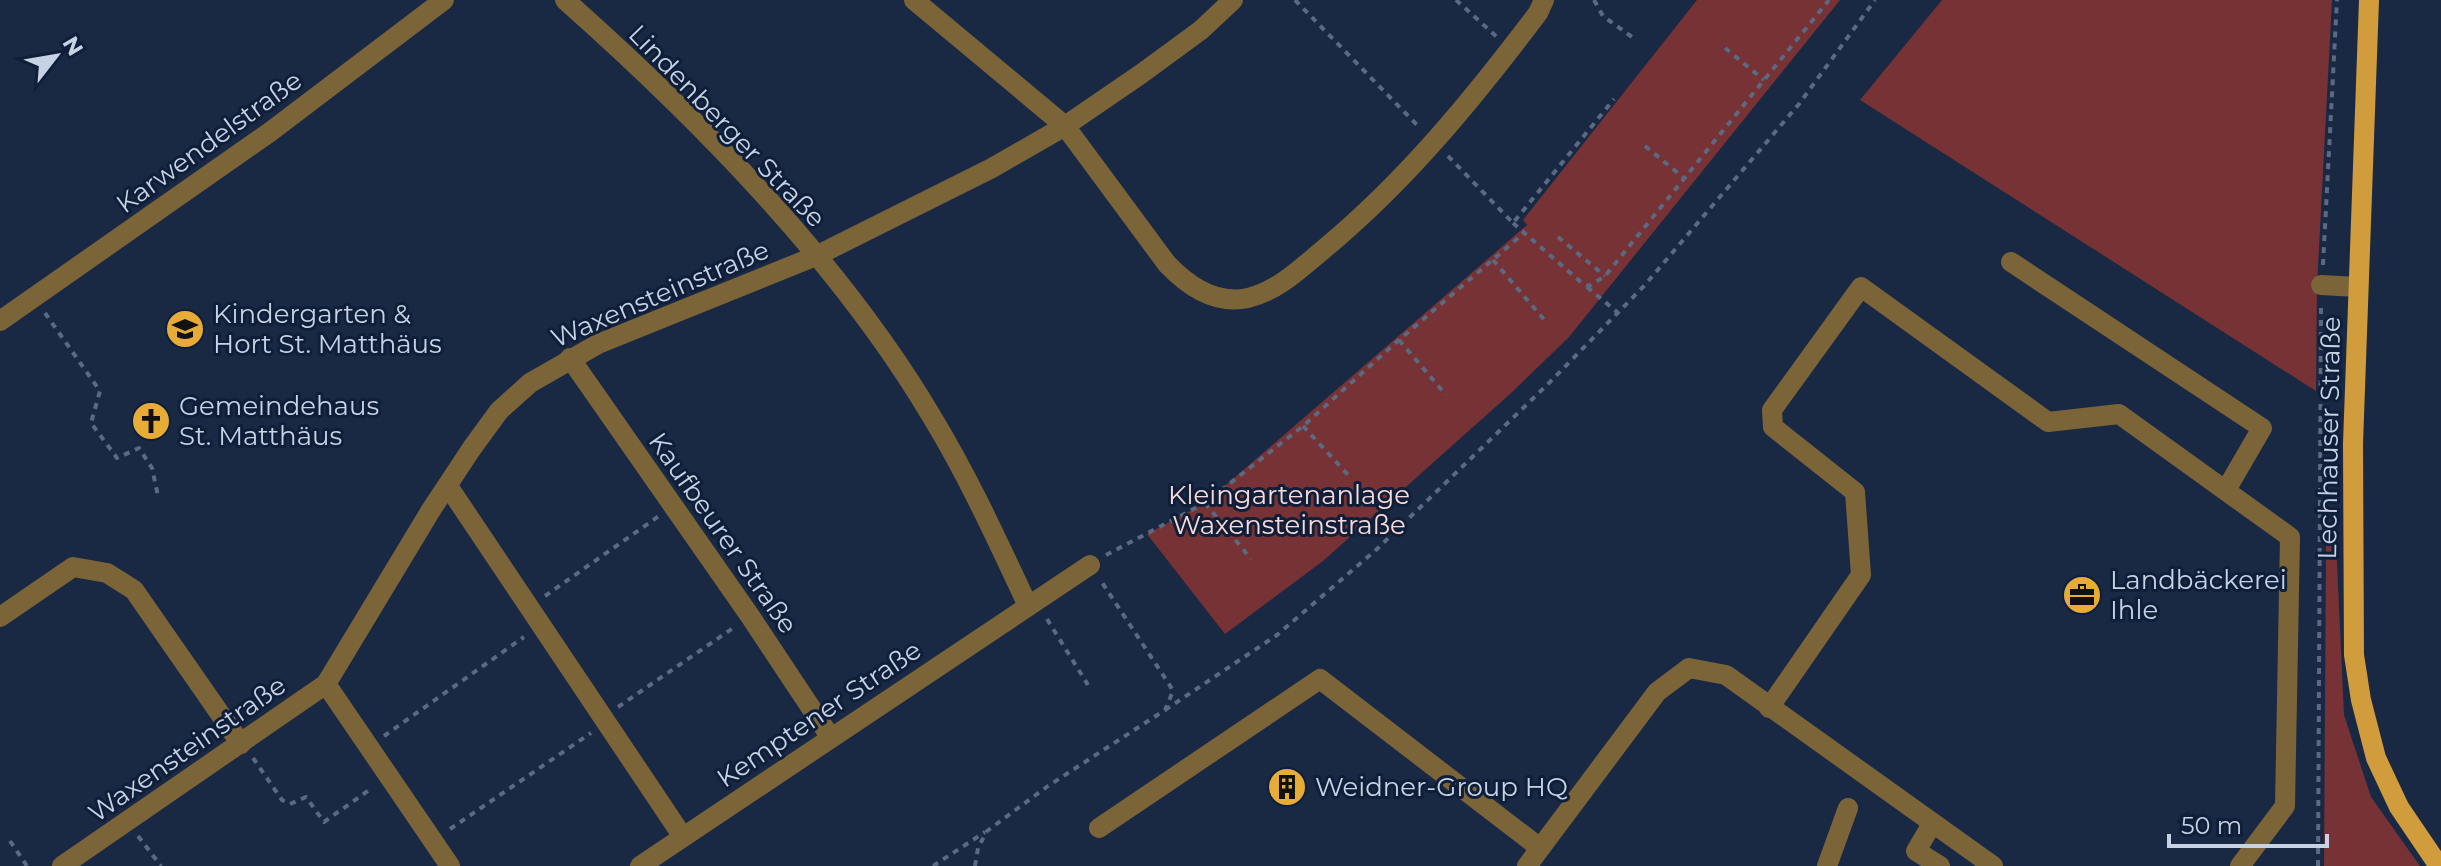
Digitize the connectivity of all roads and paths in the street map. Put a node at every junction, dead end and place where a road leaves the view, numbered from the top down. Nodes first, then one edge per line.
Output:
1 (444, 0) edge
2 (565, 0) edge
3 (914, 0) edge
4 (1233, 0) edge
5 (1295, 0) edge
6 (1456, 0) edge
7 (1544, 0) edge
8 (1594, 0) edge
9 (1829, 0) edge
10 (1875, 0) edge
11 (2337, 0) edge
12 (2369, 0) edge
13 (1632, 37) dead end
14 (1725, 48) dead end
15 (1510, 49) junction
16 (1764, 80) junction
17 (1614, 99) dead end
18 (1065, 126) junction
19 (1435, 143) junction
20 (1645, 146) dead end
21 (1684, 178) junction
22 (1513, 223) junction
23 (1524, 233) junction
24 (1558, 237) dead end
25 (816, 256) junction
26 (1493, 260) junction
27 (2011, 262) dead end
28 (1605, 276) junction
29 (1582, 283) junction
30 (2321, 285) junction
31 (2358, 287) junction
32 (34, 298) junction
33 (1618, 313) junction
34 (0, 321) edge
35 (1547, 323) dead end
36 (1399, 340) junction
37 (570, 358) junction
38 (1446, 395) dead end
39 (1303, 426) junction
40 (1350, 477) dead end
41 (448, 486) junction
42 (2226, 490) junction
43 (158, 496) dead end
44 (1205, 503) junction
45 (674, 506) junction
46 (1251, 559) dead end
47 (1090, 565) junction
48 (1032, 604) junction
49 (530, 607) junction
50 (750, 616) junction
51 (0, 617) edge
52 (542, 624) junction
53 (326, 684) junction
54 (1088, 685) dead end
55 (1769, 708) junction
56 (1165, 710) junction
57 (604, 720) junction
58 (831, 738) junction
59 (242, 744) junction
60 (369, 747) junction
61 (389, 777) junction
62 (1848, 808) dead end
63 (126, 822) junction
64 (1932, 824) junction
65 (1099, 828) dead end
66 (987, 831) junction
67 (683, 837) junction
68 (10, 841) dead end
69 (433, 841) junction
70 (1540, 848) junction
71 (2438, 862) edge
72 (27, 866) edge
73 (62, 866) edge
74 (161, 866) edge
75 (450, 866) edge
76 (640, 866) edge
77 (933, 866) edge
78 (975, 866) edge
79 (1527, 866) edge
80 (1827, 866) edge
81 (1940, 866) edge
82 (1993, 866) edge
83 (2240, 866) edge
84 (2318, 866) edge

1 - 32 street, Karwendelstraße
2 - 25 street, Lindenberger Straße
3 - 18 street
4 - 18 street, Waxensteinstraße
5 - 19 path
6 - 15 path
7 - 15 street
8 - 13 path
9 - 16 path
10 - 33 path
11 - 30 path, Lechhauser Straße
12 - 31 main road, Lechhauser Straße
14 - 16 path
15 - 19 street
16 - 21 path
17 - 22 path
18 - 19 street
18 - 25 street, Waxensteinstraße
19 - 22 path
20 - 21 path
21 - 28 path
22 - 23 path
23 - 26 path
23 - 29 path
24 - 28 path
25 - 37 street, Waxensteinstraße
25 - 48 street
26 - 35 path
26 - 36 path
27 - 42 street
28 - 29 path
29 - 33 path
30 - 31 street
30 - 84 path, Lechhauser Straße
31 - 71 main road, Lechhauser Straße
32 - 34 street, Karwendelstraße
32 - 43 path
33 - 56 path
36 - 38 path
36 - 39 path
37 - 41 street, Waxensteinstraße
37 - 45 street, Kaufbeurer Straße
39 - 40 path
39 - 44 path
41 - 49 street
41 - 53 street, Waxensteinstraße
42 - 55 street
42 - 83 street
44 - 46 path
44 - 47 path
45 - 49 path
45 - 50 street, Kaufbeurer Straße
47 - 48 street, Kemptener Straße
47 - 56 path
48 - 54 path
48 - 58 street, Kemptener Straße
49 - 52 street
50 - 57 path
50 - 58 street, Kaufbeurer Straße
51 - 59 street
52 - 57 street
52 - 60 path
53 - 59 street, Waxensteinstraße
53 - 60 street
55 - 64 street
55 - 70 street
56 - 66 path
57 - 67 street
57 - 69 path
58 - 67 street, Kemptener Straße
59 - 61 path
59 - 63 street, Waxensteinstraße
60 - 61 street
61 - 69 street
62 - 80 street
63 - 73 street, Waxensteinstraße
63 - 74 path
64 - 81 street
64 - 82 street
65 - 70 street
66 - 77 path
66 - 78 path
67 - 76 street, Kemptener Straße
68 - 72 path
69 - 75 street
70 - 79 street

